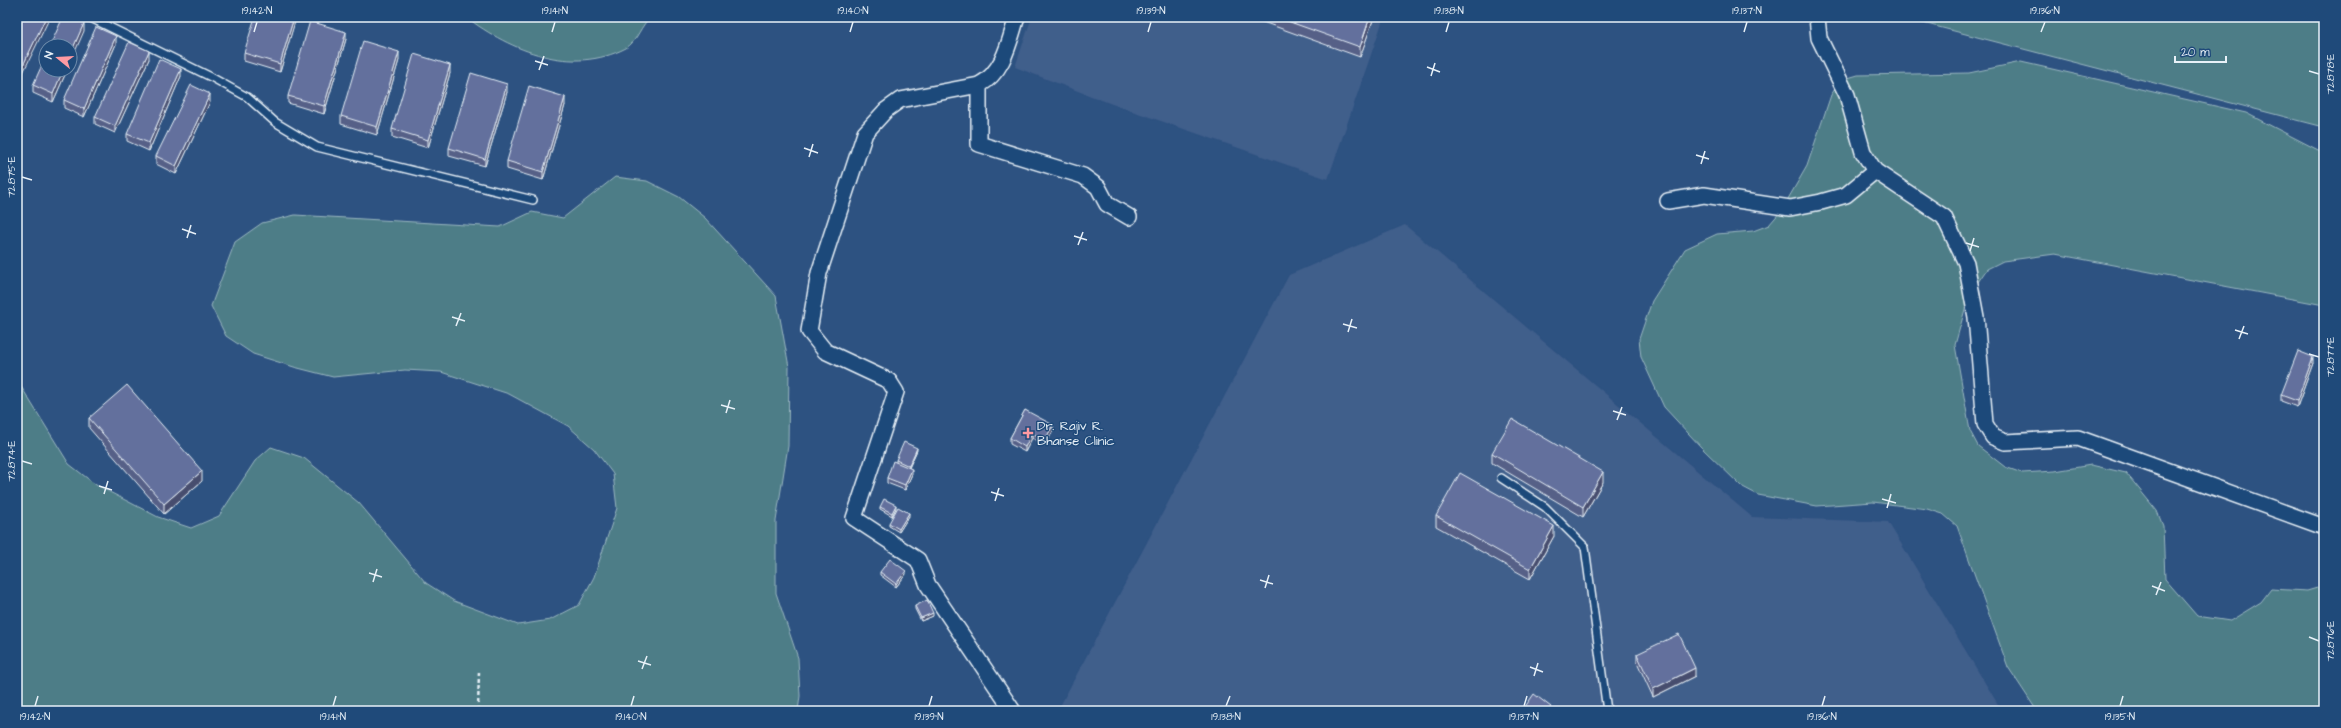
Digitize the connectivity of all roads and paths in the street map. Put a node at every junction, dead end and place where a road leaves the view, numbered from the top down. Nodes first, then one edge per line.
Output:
1 (89, 17) edge
2 (1017, 17) edge
3 (1817, 17) edge
4 (979, 85) junction
5 (1875, 171) junction
6 (533, 200) dead end
7 (1668, 201) dead end
8 (1129, 217) dead end
9 (1501, 478) dead end
10 (2324, 527) edge
11 (479, 670) dead end
12 (1013, 710) edge
13 (478, 711) edge
14 (1607, 711) edge

1 - 6 lane
2 - 4 street
3 - 5 street
4 - 8 street
4 - 12 street
5 - 7 street
5 - 10 street
9 - 14 lane
11 - 13 path

